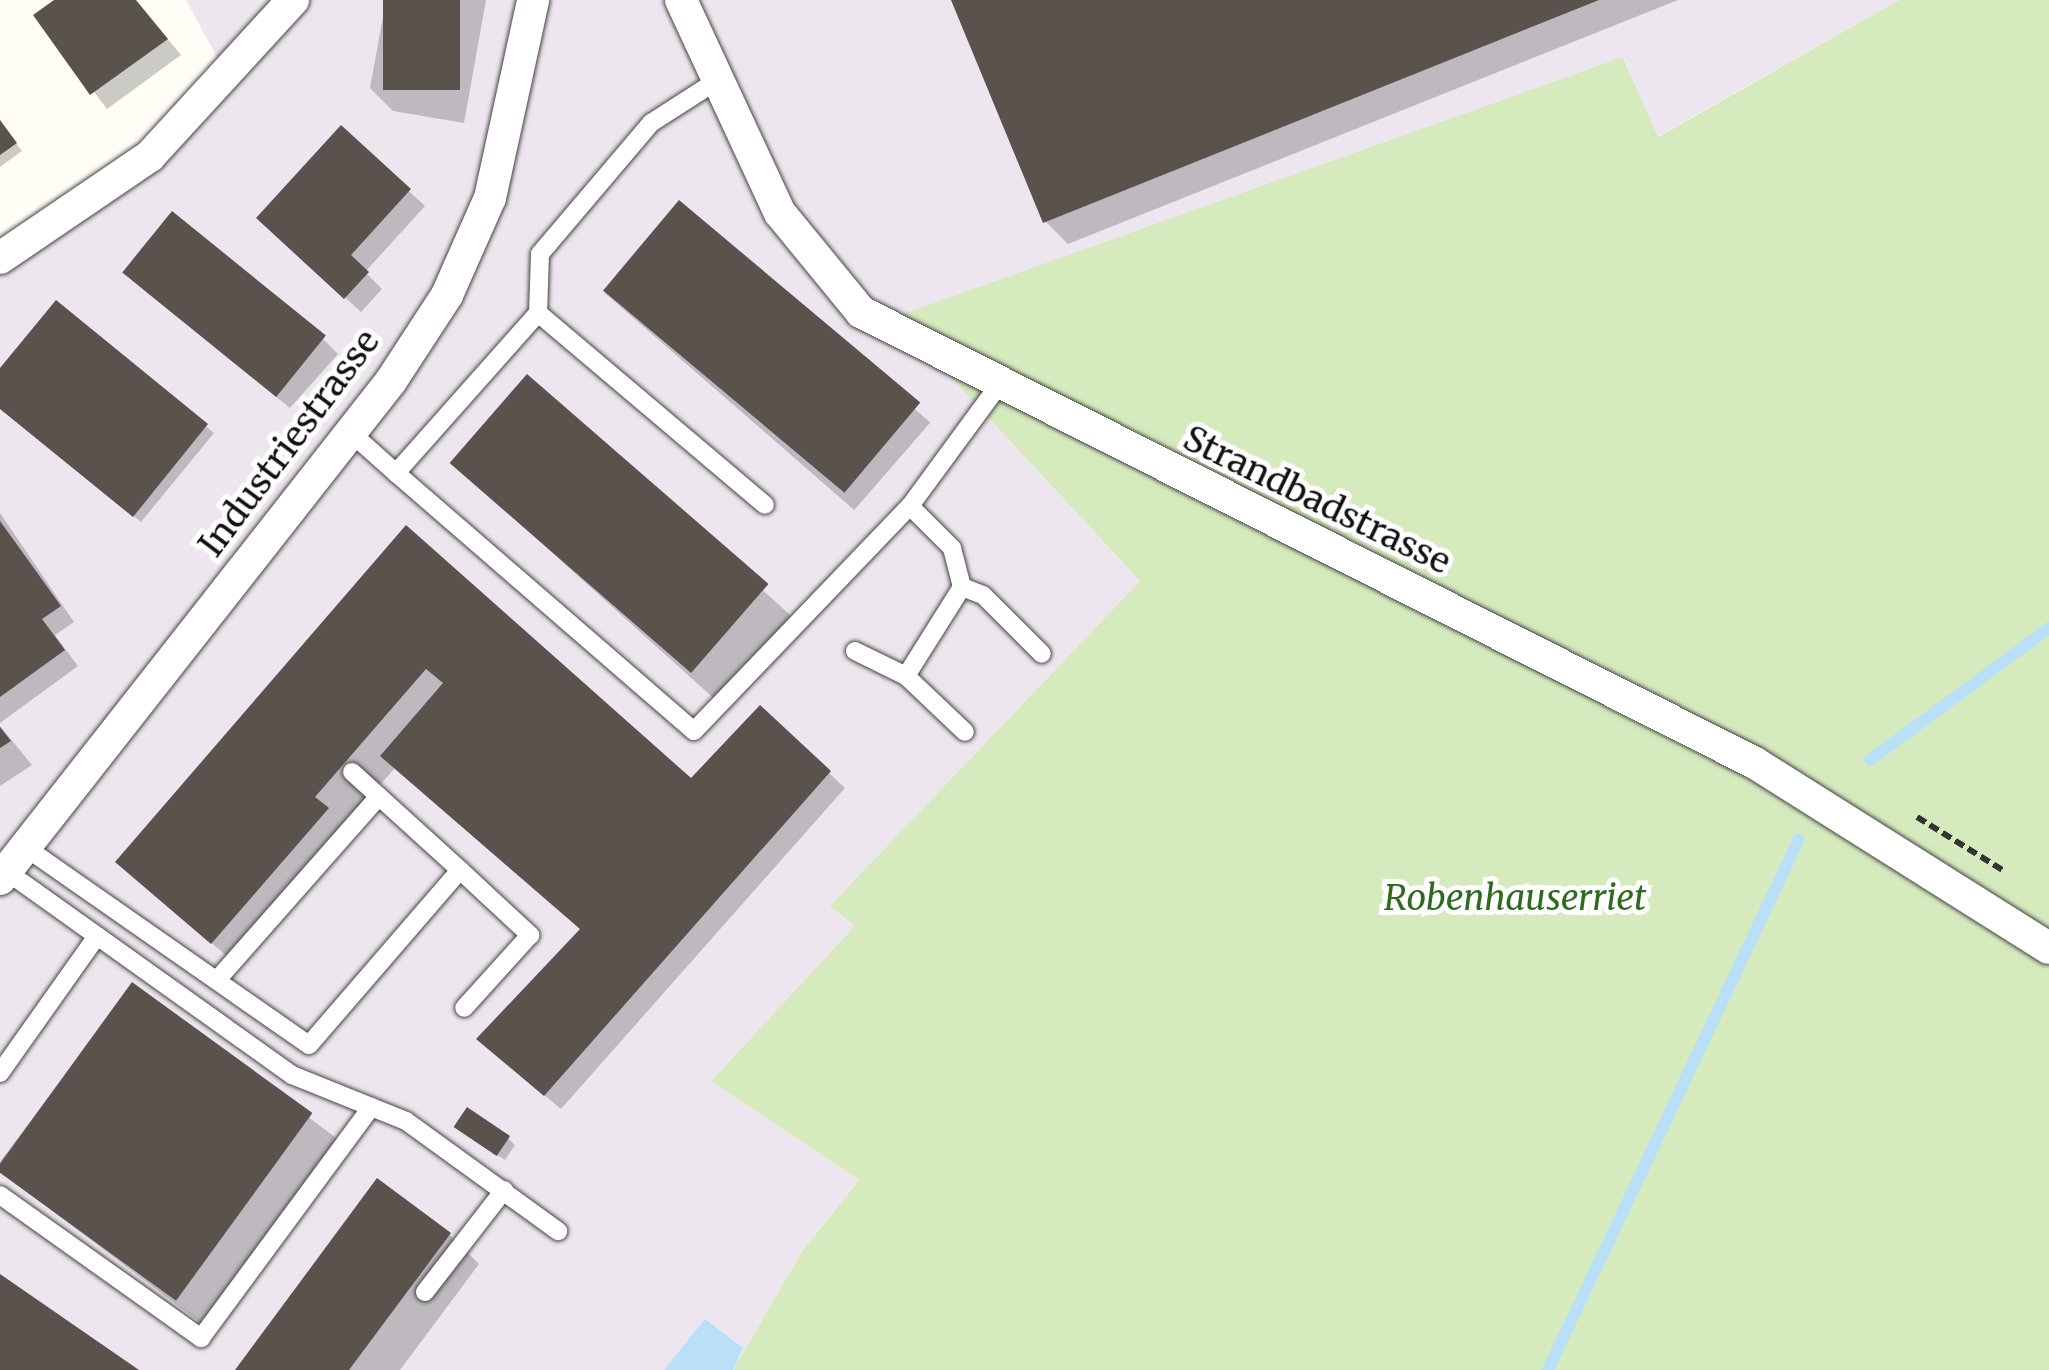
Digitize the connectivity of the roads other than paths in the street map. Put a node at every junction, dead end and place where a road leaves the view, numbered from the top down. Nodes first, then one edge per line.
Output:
1 (293, 0) edge
2 (532, 0) edge
3 (682, 0) edge
4 (721, 78) junction
5 (0, 258) edge
6 (538, 313) junction
7 (998, 386) junction
8 (350, 432) junction
9 (396, 472) junction
10 (765, 504) dead end
11 (910, 506) junction
12 (962, 586) junction
13 (855, 650) dead end
14 (1042, 654) dead end
15 (906, 676) junction
16 (965, 732) dead end
17 (352, 772) dead end
18 (378, 796) junction
19 (10, 866) edge
20 (460, 870) junction
21 (97, 936) junction
22 (2049, 948) edge
23 (217, 980) junction
24 (464, 1008) dead end
25 (0, 1074) edge
26 (372, 1108) junction
27 (504, 1190) junction
28 (0, 1195) edge
29 (558, 1231) dead end
30 (425, 1292) dead end

1 - 5 street
2 - 8 street, Industriestrasse
3 - 4 street, Strandbadstrasse
4 - 6 lane
4 - 7 street, Strandbadstrasse
6 - 9 lane
6 - 10 lane
7 - 11 lane
7 - 22 street, Strandbadstrasse
8 - 9 lane
8 - 19 street, Industriestrasse
9 - 11 lane
11 - 12 lane
12 - 14 lane
12 - 15 lane
13 - 15 lane
15 - 16 lane
17 - 18 lane
18 - 20 lane
18 - 23 lane
19 - 21 lane
19 - 23 lane
20 - 23 lane
20 - 24 lane
21 - 25 lane
21 - 26 lane
26 - 27 lane
26 - 28 lane
27 - 29 lane
27 - 30 lane

